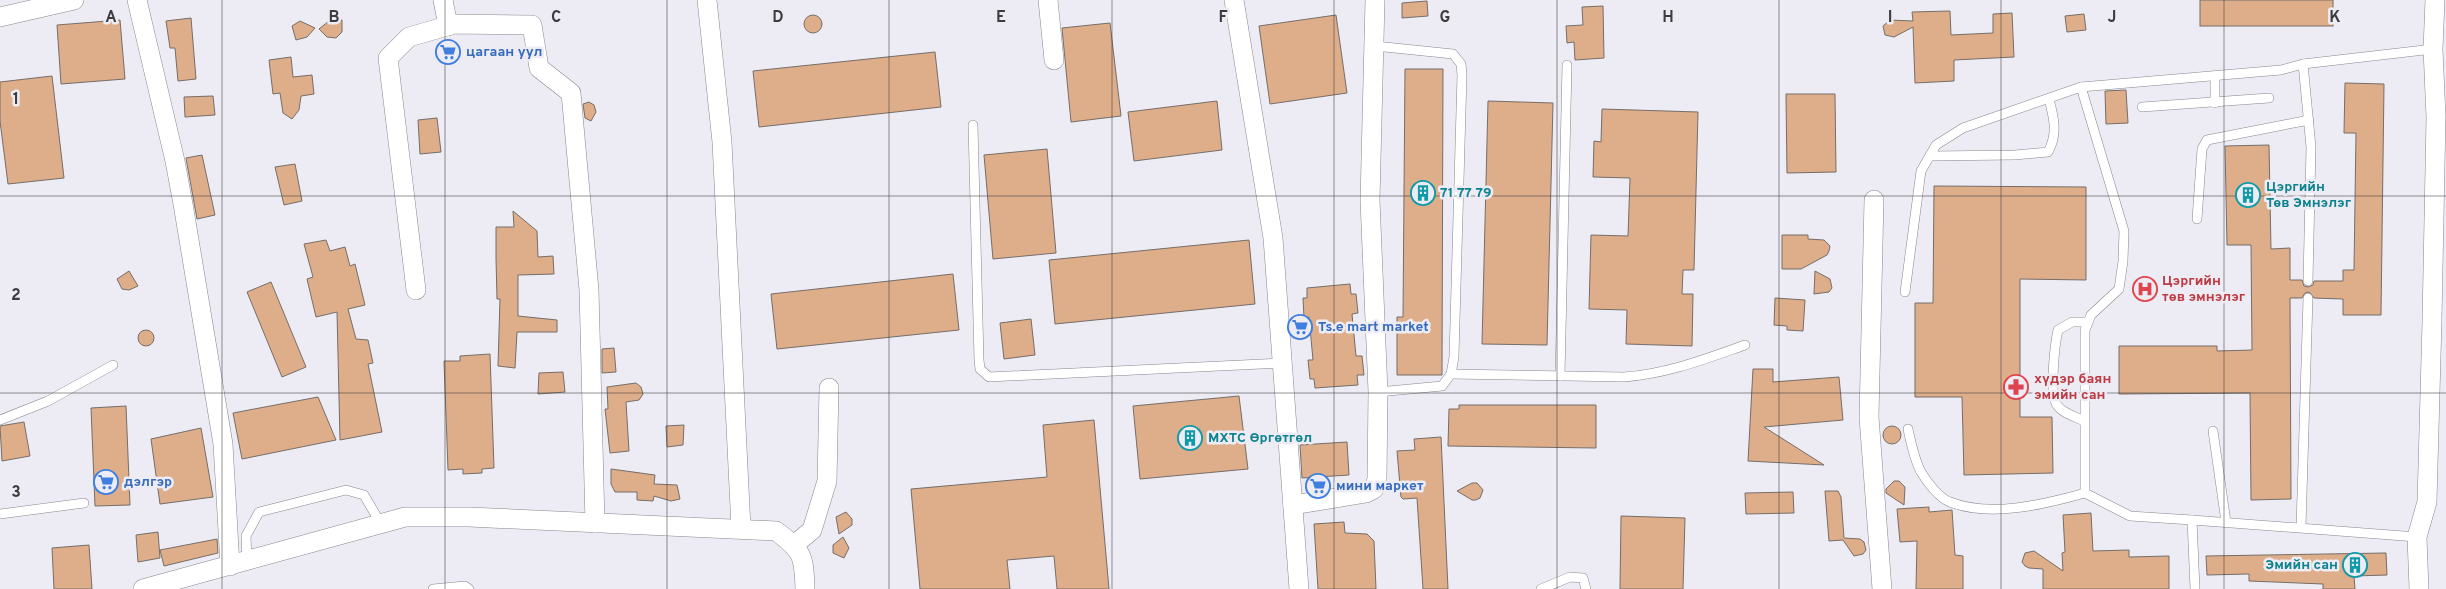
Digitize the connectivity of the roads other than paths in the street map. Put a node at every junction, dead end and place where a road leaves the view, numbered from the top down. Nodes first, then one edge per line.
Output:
1 (74, 0) edge
2 (136, 0) edge
3 (443, 0) edge
4 (707, 0) edge
5 (1048, 0) edge
6 (1234, 0) edge
7 (1375, 0) edge
8 (2435, 0) edge
9 (0, 17) edge
10 (448, 26) junction
11 (1375, 46) junction
12 (2433, 49) junction
13 (1054, 60) dead end
14 (2303, 64) junction
15 (1567, 65) dead end
16 (2215, 76) junction
17 (2081, 87) junction
18 (2269, 98) dead end
19 (2049, 99) junction
20 (2215, 103) junction
21 (2142, 107) dead end
22 (2309, 120) junction
23 (973, 125) dead end
24 (1930, 156) junction
25 (1874, 200) dead end
26 (2198, 219) dead end
27 (2308, 281) dead end
28 (416, 290) dead end
29 (1906, 292) dead end
30 (2308, 298) dead end
31 (2439, 320) edge
32 (2087, 322) junction
33 (1745, 345) dead end
34 (1282, 363) junction
35 (113, 365) dead end
36 (1451, 374) junction
37 (1560, 376) junction
38 (829, 388) dead end
39 (1378, 392) junction
40 (0, 420) edge
41 (2084, 421) junction
42 (1908, 429) dead end
43 (2214, 431) dead end
44 (2085, 493) junction
45 (84, 503) dead end
46 (1293, 505) junction
47 (0, 514) edge
48 (2192, 520) junction
49 (2226, 522) junction
50 (595, 523) junction
51 (381, 524) junction
52 (2301, 527) junction
53 (741, 528) junction
54 (2417, 537) junction
55 (794, 545) junction
56 (239, 563) junction
57 (143, 589) edge
58 (433, 589) edge
59 (469, 589) edge
60 (805, 589) edge
61 (1299, 589) edge
62 (1541, 589) edge
63 (1586, 589) edge
64 (1882, 589) edge
65 (2195, 589) edge
66 (2419, 589) edge

1 - 9 street
2 - 56 street
3 - 10 street
4 - 53 street
5 - 13 street
6 - 34 street
7 - 11 street
8 - 12 street
10 - 28 street
10 - 50 street
11 - 36 lane
11 - 39 street
12 - 14 lane
12 - 31 street
14 - 16 lane
14 - 22 lane
15 - 37 lane
16 - 17 lane
16 - 20 lane
17 - 19 lane
17 - 32 lane
18 - 20 lane
19 - 24 lane
19 - 24 lane
20 - 21 lane
22 - 26 lane
22 - 27 lane
23 - 34 lane
24 - 29 lane
25 - 64 street
30 - 52 lane
31 - 54 street
32 - 41 lane
32 - 41 lane
33 - 37 lane
34 - 46 street
35 - 40 lane
36 - 37 lane
36 - 39 lane
38 - 55 street
39 - 46 street
41 - 44 lane
42 - 44 lane
43 - 49 lane
44 - 48 lane
45 - 47 lane
46 - 61 street
48 - 49 lane
48 - 65 lane
49 - 52 lane
50 - 51 street
50 - 53 street
51 - 56 street
51 - 56 lane
52 - 54 lane
53 - 55 street
54 - 66 street
55 - 60 street
56 - 57 street
58 - 59 lane
62 - 63 lane

